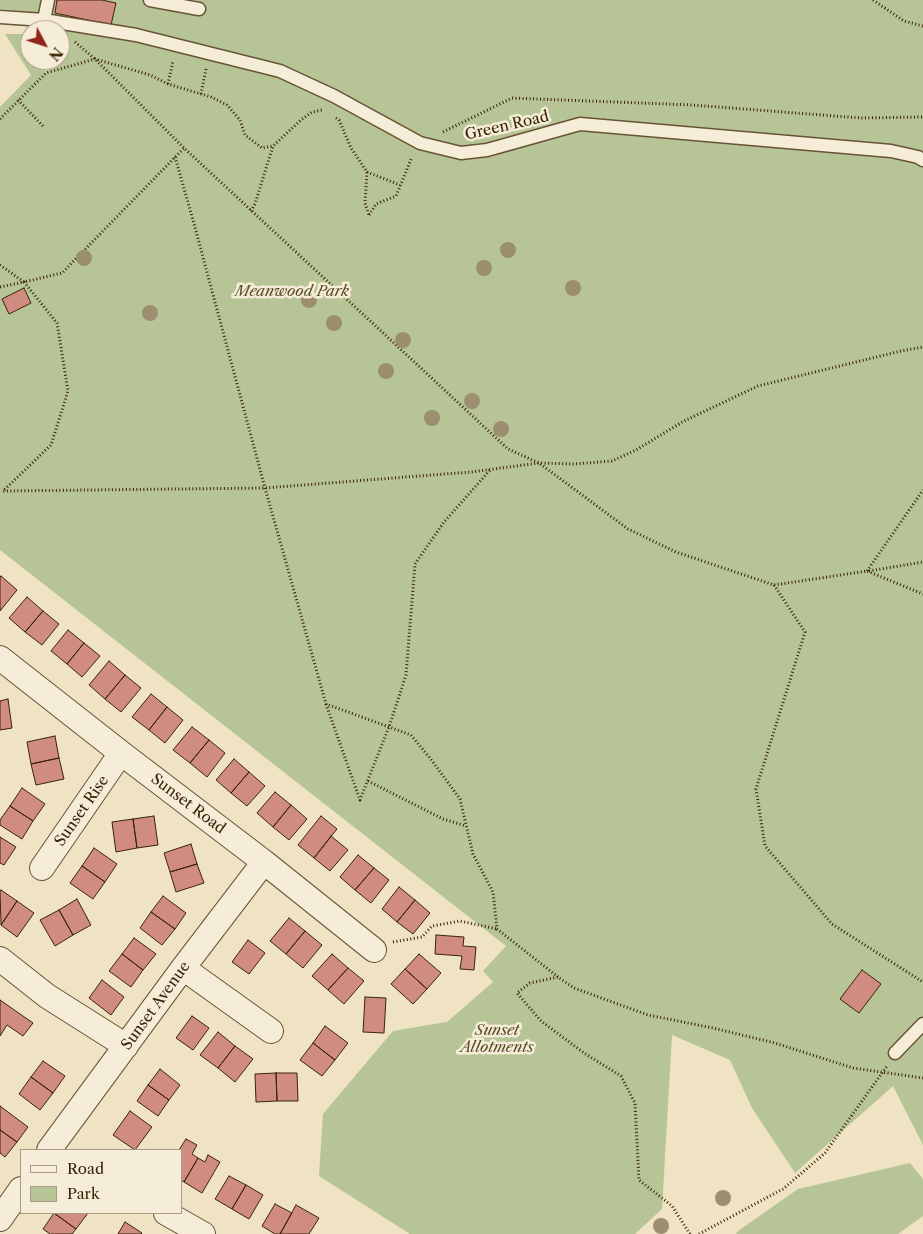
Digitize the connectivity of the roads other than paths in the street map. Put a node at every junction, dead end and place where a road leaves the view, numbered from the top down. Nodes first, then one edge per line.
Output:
1 (48, 0) edge
2 (150, 0) edge
3 (199, 9) dead end
4 (0, 18) edge
5 (44, 20) joint
6 (70, 24) edge
7 (923, 160) edge
8 (0, 658) edge
9 (121, 753) junction
10 (264, 862) junction
11 (42, 868) dead end
12 (374, 950) road end
13 (0, 959) edge
14 (183, 968) junction
15 (923, 1024) edge
16 (270, 1031) dead end
17 (126, 1046) junction
18 (895, 1053) road end
19 (53, 1149) edge
20 (20, 1190) edge
21 (168, 1214) edge
22 (0, 1219) edge
23 (203, 1234) edge

1 - 5 lane
2 - 3 lane
4 - 5 lane, Green Road
6 - 7 lane, Green Road
8 - 9 street, Sunset Road
9 - 10 street, Sunset Road
9 - 11 street, Sunset Rise
10 - 12 street, Sunset Road
10 - 14 street, Sunset Avenue
13 - 17 street
14 - 16 street
14 - 17 street, Sunset Avenue
15 - 18 lane
17 - 19 street, Sunset Avenue
20 - 22 street
21 - 23 street

